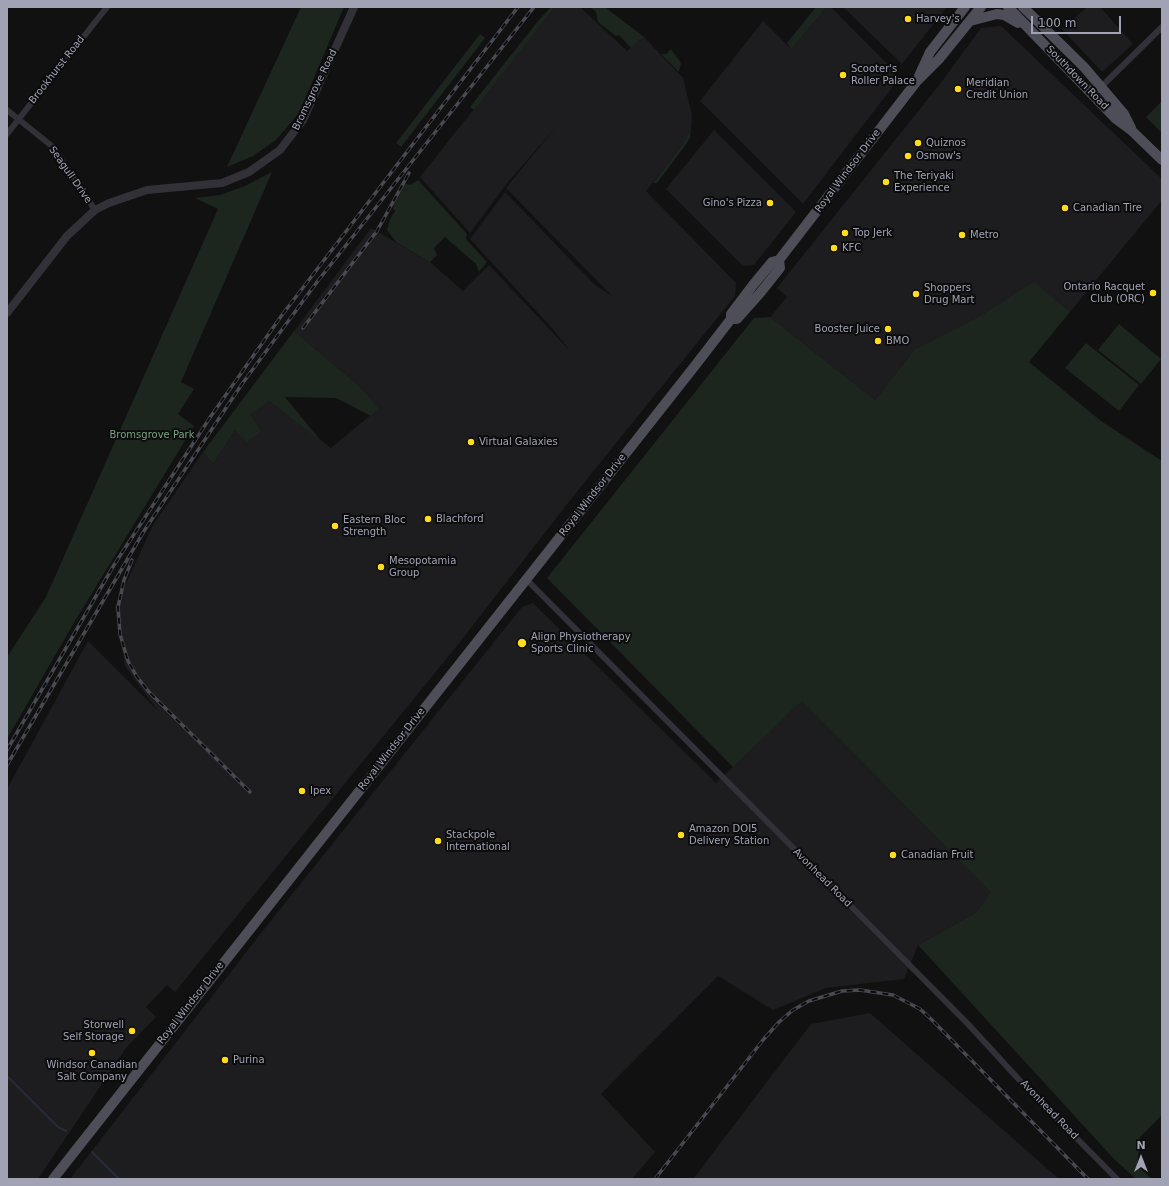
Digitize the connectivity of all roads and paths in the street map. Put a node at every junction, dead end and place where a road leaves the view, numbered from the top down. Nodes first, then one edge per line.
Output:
1 (107, 7) edge
2 (354, 7) edge
3 (965, 7) edge
4 (981, 7) edge
5 (1008, 7) edge
6 (1023, 7) edge
7 (1031, 7) edge
8 (960, 12) edge
9 (970, 21) junction
10 (1037, 21) junction
11 (1026, 26) junction
12 (1162, 27) edge
13 (917, 81) junction
14 (1101, 88) junction
15 (1093, 95) junction
16 (7, 110) edge
17 (19, 119) junction
18 (1131, 130) junction
19 (7, 134) edge
20 (1162, 160) edge
21 (95, 210) junction
22 (7, 313) edge
23 (526, 579) junction
24 (53, 1179) edge
25 (1117, 1179) edge

1 - 17 street, Brookhurst Road
2 - 21 street, Bromsgrove Road
3 - 8 main road, Royal Windsor Drive
4 - 9 main road, Royal Windsor Drive
5 - 11 main road, Southdown Road
6 - 10 main road, Southdown Road
7 - 10 main road
8 - 13 main road, Royal Windsor Drive
9 - 11 main road
9 - 13 main road, Royal Windsor Drive
10 - 14 main road, Southdown Road
11 - 15 main road, Southdown Road
12 - 14 street
13 - 23 main road, Royal Windsor Drive
14 - 15 street
14 - 18 main road, Southdown Road
15 - 18 main road, Southdown Road
16 - 17 street, Seagull Drive
17 - 19 street, Brookhurst Road
17 - 21 street, Seagull Drive
18 - 20 main road, Southdown Road
21 - 22 street, Bromsgrove Road
23 - 24 main road, Royal Windsor Drive
23 - 25 street, Avonhead Road

